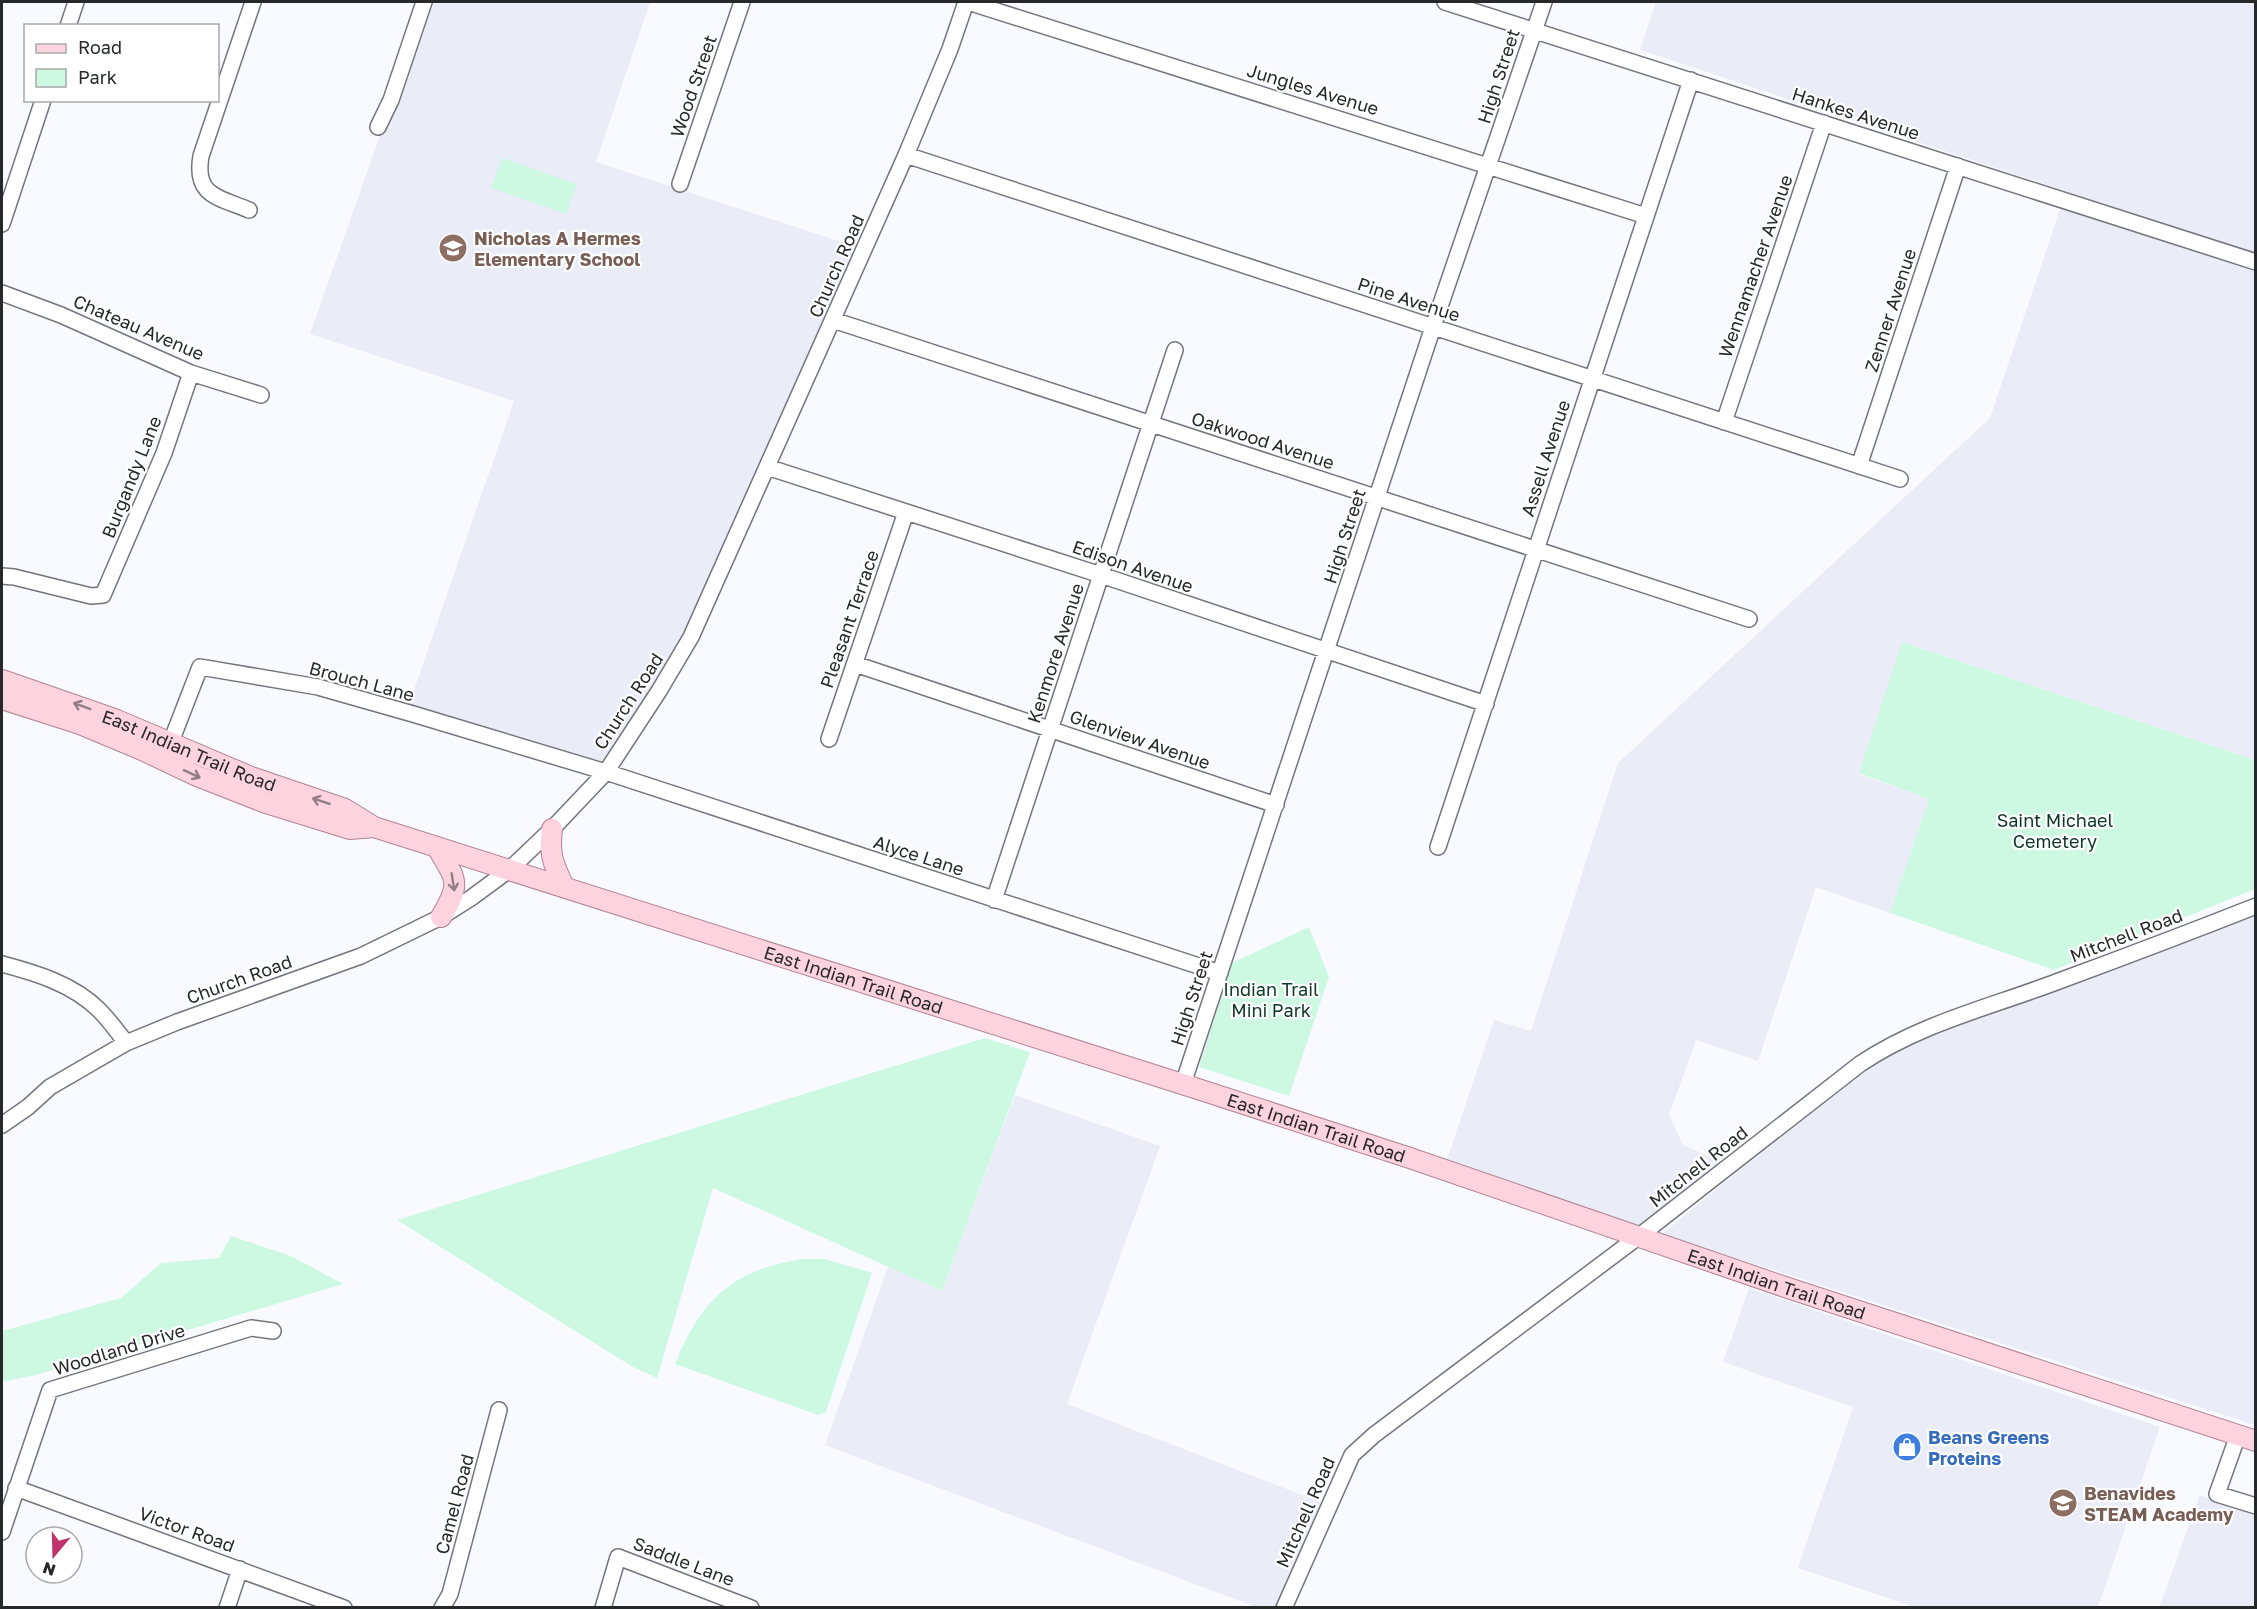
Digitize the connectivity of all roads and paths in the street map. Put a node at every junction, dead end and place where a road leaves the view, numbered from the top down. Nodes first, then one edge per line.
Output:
1 (76, 2) edge
2 (253, 2) edge
3 (424, 2) edge
4 (742, 2) edge
5 (967, 2) edge
6 (1445, 2) edge
7 (1544, 2) edge
8 (69, 24) edge
9 (1534, 30) junction
10 (1691, 80) junction
11 (42, 102) edge
12 (1824, 123) junction
13 (378, 127) dead end
14 (906, 155) junction
15 (1489, 165) junction
16 (1958, 166) junction
17 (680, 184) dead end
18 (249, 210) dead end
19 (1646, 216) junction
20 (4, 217) edge
21 (2256, 262) edge
22 (2, 293) edge
23 (833, 320) junction
24 (1433, 327) junction
25 (1175, 350) dead end
26 (191, 373) junction
27 (1592, 379) junction
28 (261, 395) dead end
29 (1724, 422) junction
30 (1151, 423) junction
31 (1859, 466) junction
32 (767, 467) junction
33 (1900, 479) dead end
34 (1377, 497) junction
35 (906, 512) junction
36 (1536, 549) junction
37 (1101, 575) junction
38 (2, 576) edge
39 (1749, 619) dead end
40 (1327, 652) junction
41 (855, 664) junction
42 (2, 680) edge
43 (2, 699) edge
44 (1486, 704) junction
45 (1051, 730) junction
46 (829, 740) dead end
47 (167, 752) junction
48 (606, 772) junction
49 (1276, 805) junction
50 (552, 829) junction
51 (437, 847) junction
52 (1438, 847) dead end
53 (509, 870) junction
54 (564, 887) junction
55 (994, 900) junction
56 (2256, 906) edge
57 (441, 917) junction
58 (2, 964) edge
59 (1220, 973) junction
60 (126, 1043) junction
61 (1183, 1084) junction
62 (2, 1125) edge
63 (1638, 1237) junction
64 (273, 1331) dead end
65 (499, 1410) dead end
66 (2247, 1438) edge
67 (16, 1488) junction
68 (2256, 1506) edge
69 (2, 1532) edge
70 (240, 1569) junction
71 (1290, 1606) edge
72 (227, 1608) edge
73 (344, 1608) edge
74 (442, 1608) edge
75 (603, 1608) edge
76 (751, 1608) edge

1 - 8 street
2 - 18 street
3 - 13 street
4 - 17 street, Wood Street
5 - 14 street, Church Road
5 - 15 street, Jungles Avenue
6 - 9 street, Hankes Avenue
7 - 9 street, High Street
9 - 10 street, Hankes Avenue
9 - 15 street, High Street
10 - 12 street, Hankes Avenue
10 - 19 street, Assell Avenue
11 - 20 street
12 - 16 street, Hankes Avenue
12 - 29 street, Wennamacher Avenue
14 - 23 street, Church Road
14 - 24 street, Pine Avenue
15 - 19 street, Jungles Avenue
15 - 24 street, High Street
16 - 21 street, Hankes Avenue
16 - 31 street, Zenner Avenue
19 - 27 street, Assell Avenue
22 - 26 street, Chateau Avenue
23 - 30 street, Oakwood Avenue
23 - 32 street, Church Road
24 - 27 street, Pine Avenue
24 - 34 street, High Street
25 - 30 street, Kenmore Avenue
26 - 28 street, Chateau Avenue
26 - 38 street, Burgandy Lane
27 - 29 street, Pine Avenue
27 - 36 street, Assell Avenue
29 - 31 street, Pine Avenue
30 - 34 street, Oakwood Avenue
30 - 37 street, Kenmore Avenue
31 - 33 street, Pine Avenue
32 - 35 street, Edison Avenue
32 - 48 street, Church Road
34 - 36 street, Oakwood Avenue
34 - 40 street, High Street
35 - 37 street, Edison Avenue
35 - 41 street, Pleasant Terrace
36 - 39 street, Oakwood Avenue
36 - 44 street, Assell Avenue
37 - 40 street, Edison Avenue
37 - 45 street, Kenmore Avenue
40 - 44 street, Edison Avenue
40 - 49 street, High Street
41 - 45 street, Glenview Avenue
41 - 46 street, Pleasant Terrace
47 -> 42 main road, East Indian Trail Road
43 - 47 main road, East Indian Trail Road
44 - 52 street, Assell Avenue
45 - 49 street, Glenview Avenue
45 - 55 street, Kenmore Avenue
47 - 48 street, Brouch Lane
47 - 51 main road, East Indian Trail Road
48 - 50 street, Church Road
48 - 55 street, Alyce Lane
49 - 59 street, High Street
50 - 53 street, Church Road
50 - 54 main road
51 - 53 main road, East Indian Trail Road
51 -> 57 main road
53 - 54 main road, East Indian Trail Road
53 - 57 street, Church Road
54 - 61 main road, East Indian Trail Road
55 - 59 street, Alyce Lane
56 - 63 street, Mitchell Road
57 - 60 street, Church Road
58 - 60 street
59 - 61 street, High Street
60 - 62 street, Church Road
61 - 63 main road, East Indian Trail Road
63 - 66 main road, East Indian Trail Road
63 - 71 street, Mitchell Road
64 - 67 street, Woodland Drive
65 - 74 street, Camel Road
66 - 68 street
67 - 69 street, Woodland Drive
67 - 70 street, Victor Road
70 - 72 street
70 - 73 street, Victor Road
75 - 76 street, Saddle Lane

